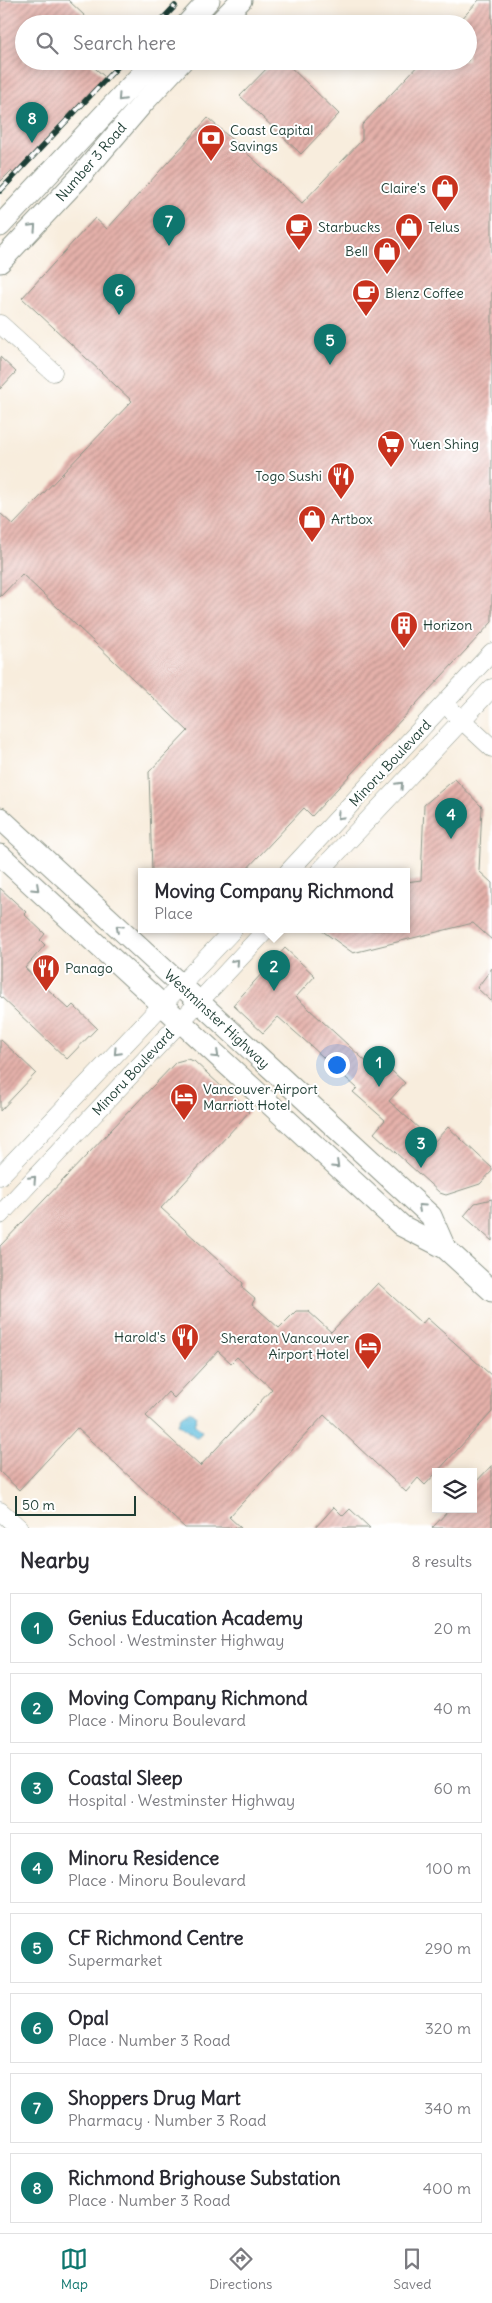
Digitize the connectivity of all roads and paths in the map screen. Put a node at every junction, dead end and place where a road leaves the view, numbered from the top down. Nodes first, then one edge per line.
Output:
1 (209, 0) edge
2 (241, 0) edge
3 (195, 15) edge
4 (227, 15) edge
5 (146, 70) edge
6 (174, 70) edge
7 (0, 226) edge
8 (0, 262) edge
9 (0, 324) edge
10 (53, 372) dead end
11 (492, 652) edge
12 (492, 688) edge
13 (445, 704) junction
14 (461, 719) junction
15 (492, 748) edge
16 (0, 818) edge
17 (0, 855) edge
18 (292, 868) edge
19 (323, 868) edge
20 (230, 933) edge
21 (263, 933) edge
22 (181, 985) junction
23 (199, 1003) junction
24 (162, 1005) junction
25 (180, 1022) junction
26 (0, 1176) edge
27 (0, 1215) edge
28 (445, 1248) junction
29 (492, 1291) edge
30 (0, 1511) edge
31 (19, 1528) edge

1 - 3 main road
2 - 4 main road
5 -> 7 main road, Number 3 Road
8 -> 6 main road, Number 3 Road
9 - 10 street
11 - 13 street, Minoru Boulevard
12 - 14 street, Minoru Boulevard
13 - 14 street
13 -> 18 street, Minoru Boulevard
14 - 15 street
19 -> 14 street, Minoru Boulevard
22 -> 16 main road, Westminster Highway
17 -> 24 main road, Westminster Highway
20 - 22 street, Minoru Boulevard
23 -> 21 street, Minoru Boulevard
22 - 23 main road, Westminster Highway
22 - 24 street, Minoru Boulevard
23 - 25 street, Minoru Boulevard
28 -> 23 main road, Westminster Highway
24 - 25 main road, Westminster Highway
24 -> 26 street, Minoru Boulevard
27 -> 25 street, Minoru Boulevard
25 -> 28 main road, Westminster Highway
28 - 29 main road, Westminster Highway
30 - 31 street

